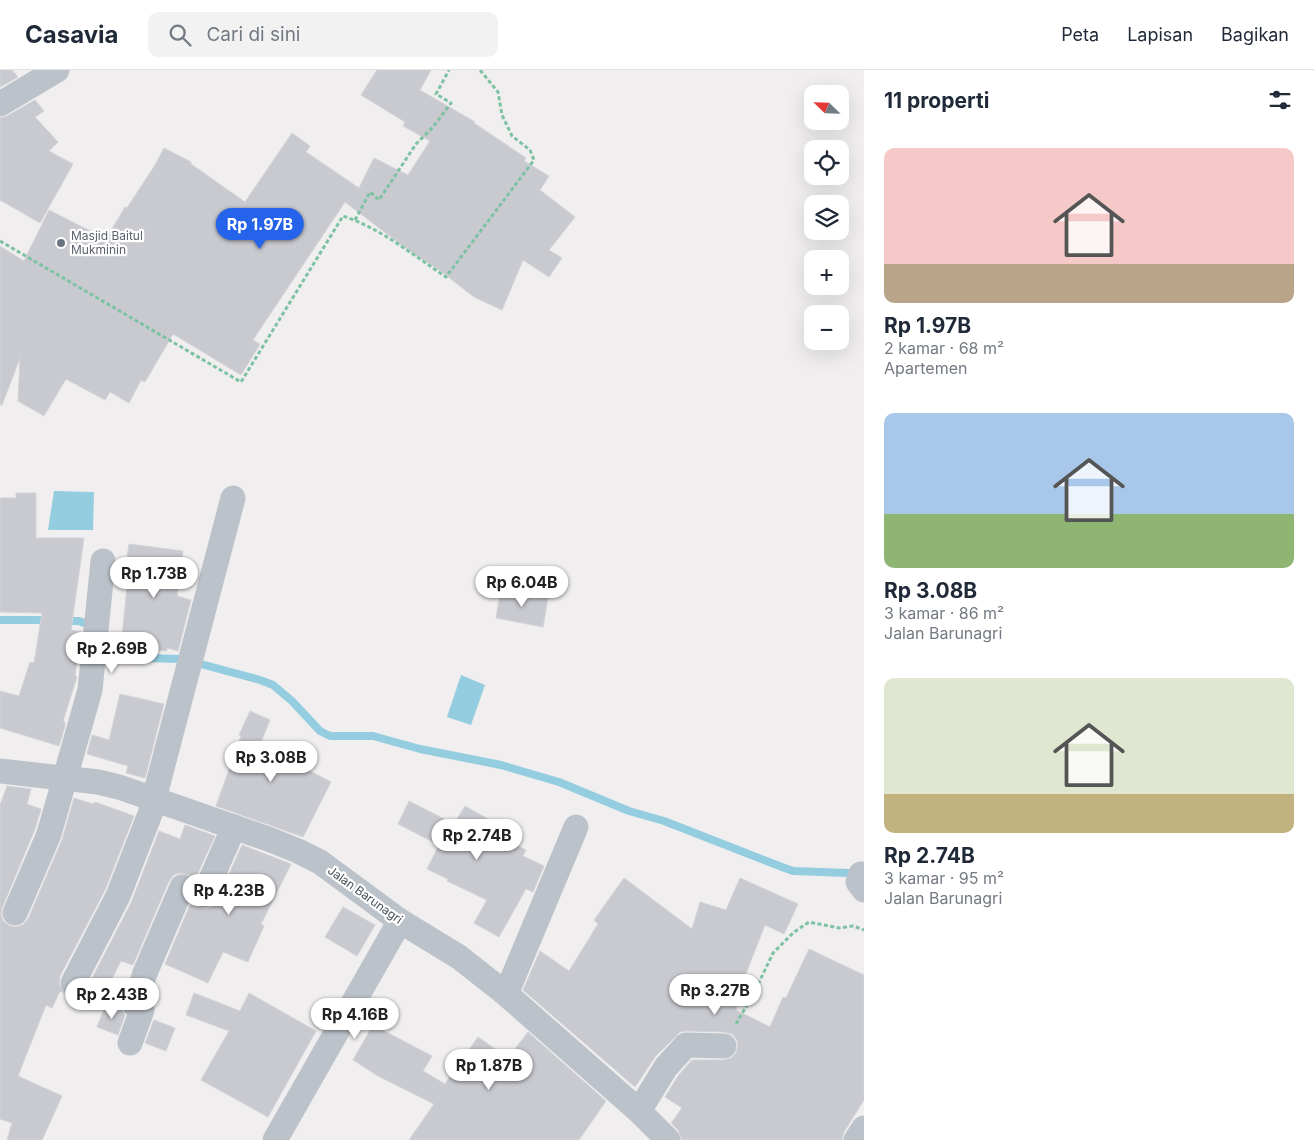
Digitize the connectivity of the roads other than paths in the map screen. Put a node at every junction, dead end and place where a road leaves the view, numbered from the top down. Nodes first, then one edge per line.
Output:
1 (57, 70) edge
2 (0, 104) edge
3 (233, 498) dead end
4 (103, 561) dead end
5 (0, 771) edge
6 (66, 778) junction
7 (155, 800) junction
8 (234, 827) junction
9 (576, 827) dead end
10 (15, 913) dead end
11 (400, 921) junction
12 (73, 984) dead end
13 (506, 994) junction
14 (130, 1043) dead end
15 (724, 1046) road end
16 (639, 1111) junction
17 (864, 1128) edge
18 (275, 1140) edge
19 (668, 1140) edge
20 (856, 1140) edge

1 - 2 street
3 - 7 street
4 - 6 street
5 - 6 street, Jalan Barunagri
6 - 7 street, Jalan Barunagri
6 - 10 street
7 - 8 street, Jalan Barunagri
7 - 12 street
8 - 11 street, Jalan Barunagri
8 - 14 street
9 - 13 street
11 - 13 street, Jalan Barunagri
11 - 18 street
13 - 16 street, Jalan Barunagri
15 - 16 street
16 - 19 street, Jalan Barunagri
17 - 20 street

